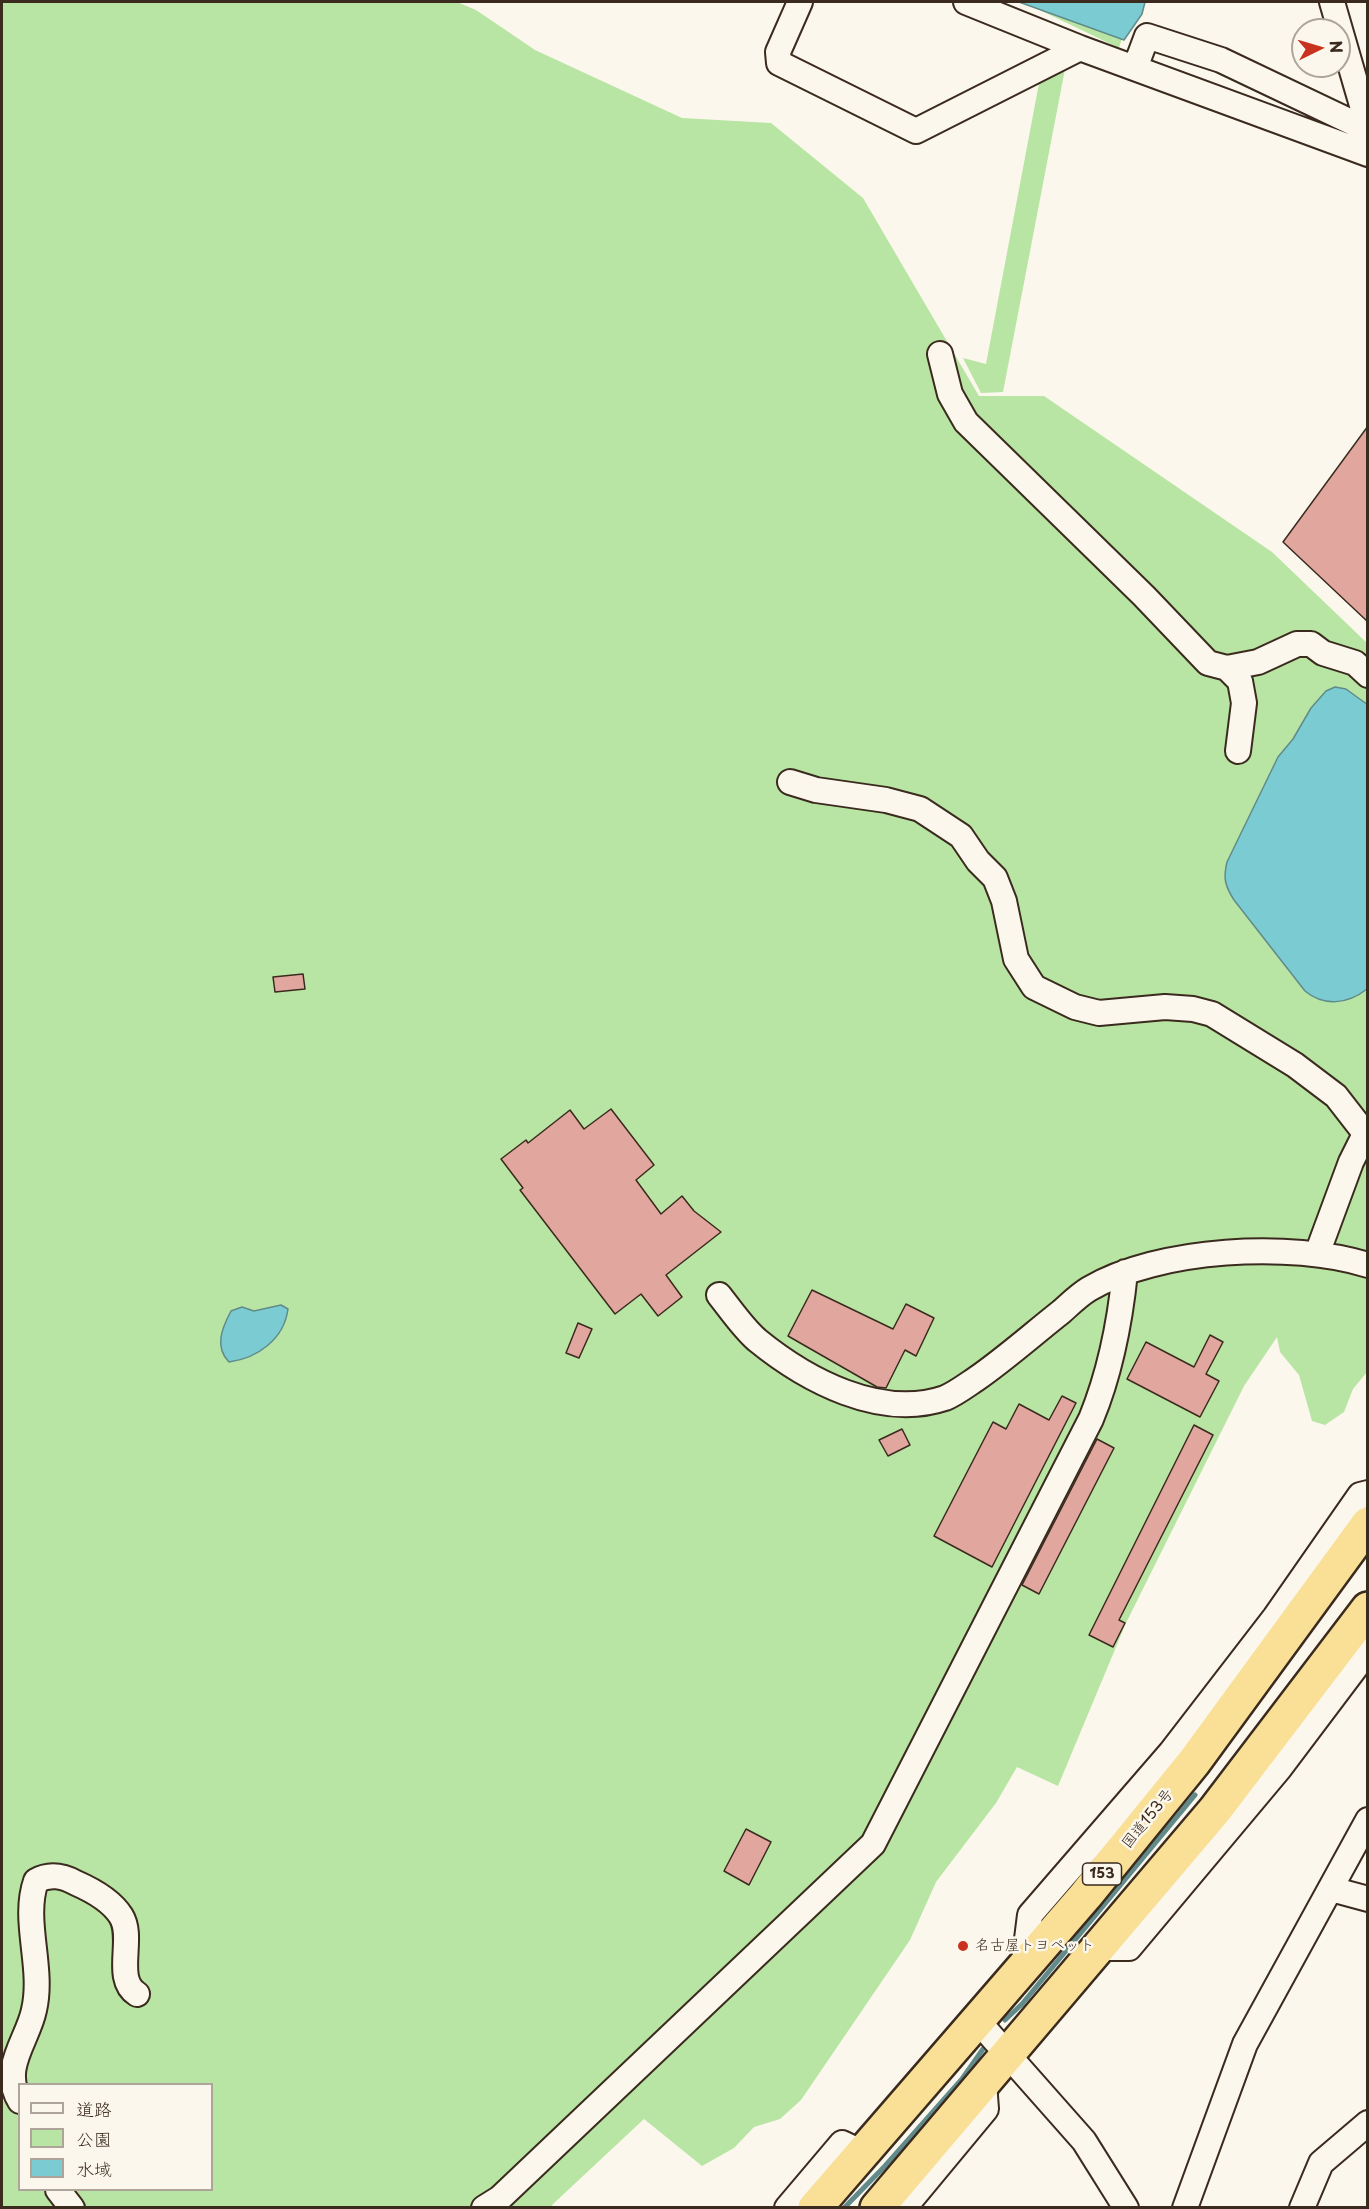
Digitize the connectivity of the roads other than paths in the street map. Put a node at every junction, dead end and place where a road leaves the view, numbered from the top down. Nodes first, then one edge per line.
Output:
1 (800, 2) edge
2 (966, 2) edge
3 (1332, 2) edge
4 (1080, 48) junction
5 (1135, 68) junction
6 (1367, 141) edge
7 (940, 354) dead end
8 (1227, 668) junction
9 (1368, 675) edge
10 (1238, 751) dead end
11 (790, 782) dead end
12 (1366, 1130) edge
13 (1317, 1254) junction
14 (1368, 1265) edge
15 (1125, 1272) junction
16 (719, 1295) dead end
17 (1368, 1493) edge
18 (1368, 1524) edge
19 (1368, 1609) edge
20 (1368, 1651) edge
21 (1209, 1722) junction
22 (1368, 1820) edge
23 (1331, 1888) junction
24 (1368, 1899) edge
25 (1098, 1948) junction
26 (137, 1994) dead end
27 (977, 2020) junction
28 (1006, 2056) junction
29 (984, 2083) junction
30 (18, 2097) edge
31 (1368, 2123) edge
32 (864, 2152) junction
33 (59, 2191) edge
34 (498, 2204) edge
35 (72, 2208) edge
36 (787, 2208) edge
37 (815, 2208) edge
38 (877, 2208) edge
39 (904, 2208) edge
40 (1126, 2208) edge
41 (1185, 2208) edge
42 (1302, 2208) edge

1 - 4 street
2 - 4 street
3 - 6 street
4 - 5 street
5 - 6 street
5 - 6 street
7 - 8 street
8 - 9 street
8 - 10 street
11 - 12 street
12 - 13 street
13 - 14 street
13 - 15 street
15 - 16 street
15 - 34 street
17 - 21 street
18 - 21 highway, 国道153号 / 153
19 - 25 highway
20 - 25 street
21 - 27 highway, 国道153号 / 153
22 - 23 street
23 - 24 street
23 - 41 street
25 - 28 highway
26 - 30 street
27 - 28 street
27 - 32 highway, 国道153号 / 153
28 - 29 highway
28 - 40 street
29 - 38 highway
29 - 39 street
31 - 42 street
32 - 36 street
32 - 37 highway, 国道153号 / 153
33 - 35 street

